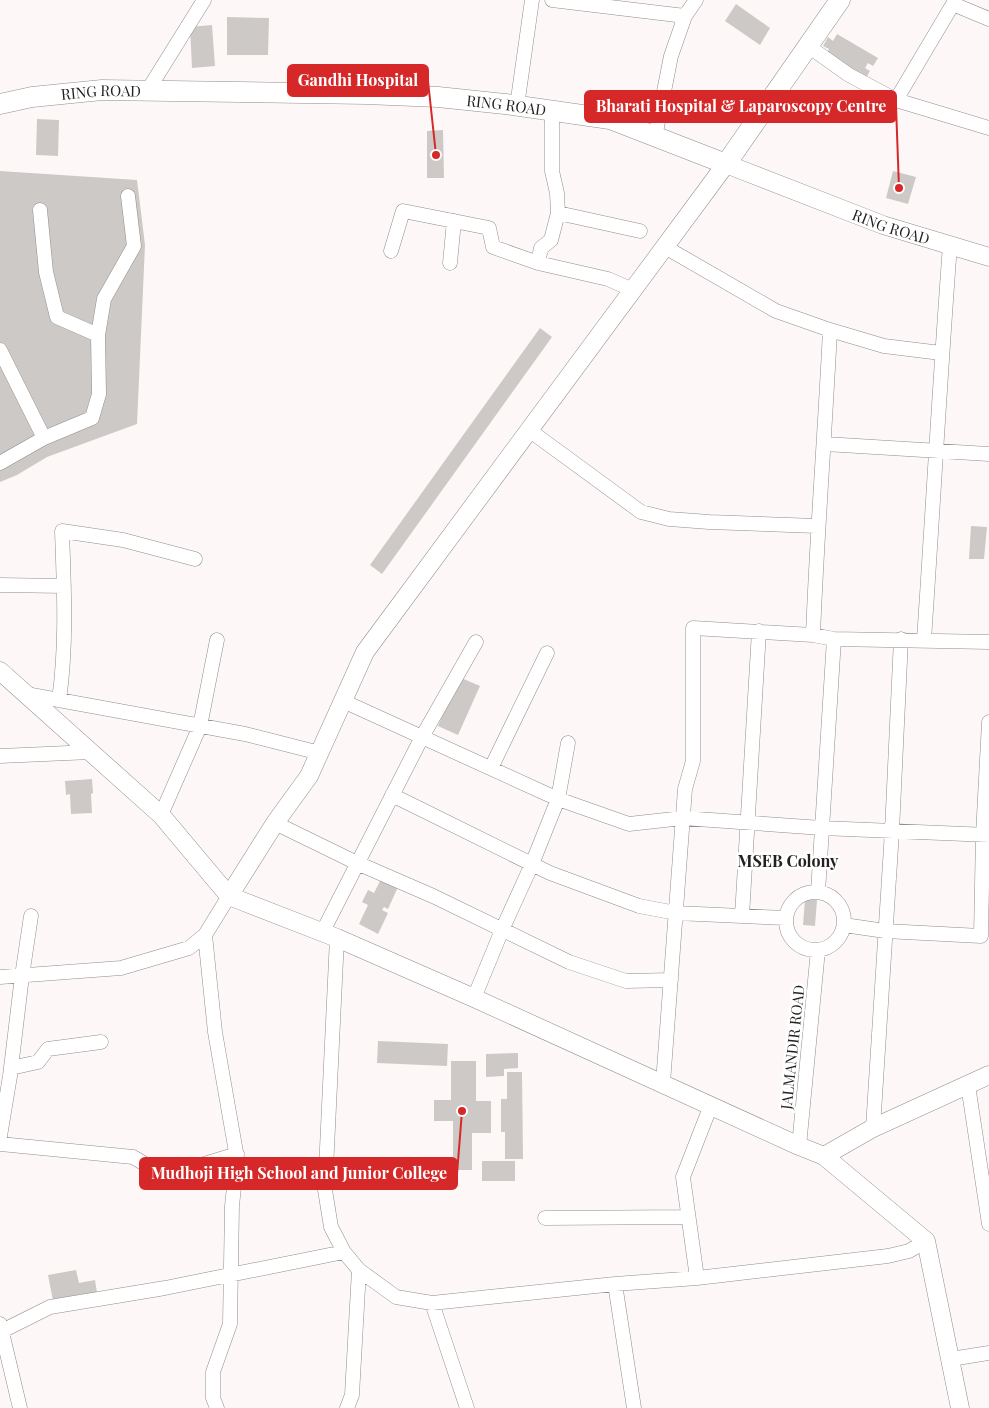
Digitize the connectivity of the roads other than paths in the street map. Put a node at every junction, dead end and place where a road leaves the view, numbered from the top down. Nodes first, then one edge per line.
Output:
1 (204, 0) edge
2 (532, 0) edge
3 (552, 0) edge
4 (696, 0) edge
5 (840, 0) edge
6 (685, 16) junction
7 (989, 19) edge
8 (808, 46) junction
9 (148, 90) junction
10 (896, 100) junction
11 (0, 104) edge
12 (517, 106) junction
13 (552, 111) junction
14 (989, 128) edge
15 (655, 137) junction
16 (726, 164) junction
17 (128, 196) dead end
18 (40, 210) dead end
19 (558, 212) junction
20 (454, 221) junction
21 (640, 231) dead end
22 (950, 245) junction
23 (665, 247) junction
24 (391, 251) dead end
25 (989, 257) edge
26 (450, 263) dead end
27 (538, 263) junction
28 (633, 290) junction
29 (830, 330) junction
30 (98, 335) junction
31 (0, 350) edge
32 (941, 353) junction
33 (529, 430) junction
34 (44, 438) junction
35 (825, 444) junction
36 (937, 451) junction
37 (989, 454) edge
38 (0, 463) edge
39 (817, 526) junction
40 (195, 559) dead end
41 (0, 585) edge
42 (64, 586) junction
43 (759, 631) junction
44 (813, 635) junction
45 (834, 639) junction
46 (901, 639) junction
47 (217, 640) dead end
48 (924, 640) junction
49 (476, 642) dead end
50 (989, 642) edge
51 (547, 653) dead end
52 (0, 671) edge
53 (26, 694) junction
54 (59, 700) junction
55 (343, 701) junction
56 (989, 722) edge
57 (200, 726) junction
58 (422, 737) junction
59 (568, 743) dead end
60 (91, 752) junction
61 (320, 753) junction
62 (0, 756) edge
63 (491, 768) junction
64 (392, 795) junction
65 (558, 799) junction
66 (161, 815) junction
67 (683, 818) junction
68 (275, 823) junction
69 (747, 823) junction
70 (822, 828) junction
71 (892, 830) junction
72 (986, 835) edge
73 (357, 863) junction
74 (532, 864) junction
75 (818, 892) junction
76 (229, 896) junction
77 (676, 913) junction
78 (32, 916) dead end
79 (742, 916) junction
80 (786, 918) junction
81 (844, 925) junction
82 (502, 930) junction
83 (885, 930) junction
84 (205, 935) junction
85 (329, 936) junction
86 (818, 950) junction
87 (22, 976) junction
88 (0, 977) edge
89 (671, 980) junction
90 (474, 998) junction
91 (101, 1042) dead end
92 (11, 1068) junction
93 (989, 1075) edge
94 (664, 1084) junction
95 (968, 1085) junction
96 (712, 1105) junction
97 (873, 1128) junction
98 (0, 1136) edge
99 (0, 1144) edge
100 (798, 1146) junction
101 (237, 1154) junction
102 (824, 1156) junction
103 (688, 1217) junction
104 (545, 1218) dead end
105 (989, 1224) edge
106 (926, 1241) junction
107 (344, 1252) junction
108 (359, 1270) junction
109 (232, 1275) junction
110 (696, 1278) junction
111 (615, 1284) junction
112 (432, 1303) junction
113 (1, 1329) edge
114 (989, 1352) edge
115 (951, 1359) junction
116 (20, 1408) edge
117 (217, 1408) edge
118 (347, 1408) edge
119 (467, 1408) edge
120 (634, 1408) edge
121 (960, 1408) edge

1 - 9 street
2 - 12 street
3 - 6 street
4 - 6 street
5 - 8 highway
6 - 15 street
7 - 10 street
8 - 10 street
8 - 16 highway
9 - 11 highway, RING ROAD
9 - 12 highway, RING ROAD
10 - 14 street
12 - 13 highway, RING ROAD
13 - 15 highway, RING ROAD
13 - 19 street
15 - 16 highway, RING ROAD
16 - 22 main road, RING ROAD
16 - 23 main road
17 - 30 street
18 - 30 street
19 - 21 street
19 - 27 street
20 - 24 street
20 - 26 street
20 - 27 street
22 - 25 main road, RING ROAD
22 - 32 street
23 - 28 main road
23 - 29 street
27 - 28 street
28 - 33 main road
29 - 32 street
29 - 35 street
30 - 34 street
31 - 34 street
32 - 36 street
33 - 39 street
33 - 55 main road
34 - 38 street
35 - 36 street
35 - 39 street
36 - 37 street
36 - 48 street
39 - 44 street
40 - 42 street
41 - 42 street
42 - 54 street
43 - 44 street
43 - 67 street
43 - 69 street
44 - 45 street
45 - 46 street
45 - 70 street
46 - 48 street
46 - 71 street
47 - 57 street
48 - 50 street
49 - 58 street
51 - 63 street
52 - 53 main road
53 - 54 street
53 - 60 main road
54 - 57 street
55 - 58 street
55 - 61 main road
56 - 72 street
57 - 61 street
57 - 66 street
58 - 63 street
58 - 64 street
59 - 65 street
60 - 62 street
60 - 66 main road
61 - 68 main road
63 - 65 street
64 - 73 street
64 - 74 street
65 - 67 street
65 - 74 street
66 - 76 main road
67 - 69 street
67 - 77 street
68 - 73 street
68 - 76 main road
69 - 70 street
69 - 79 street
70 - 71 street
70 - 75 street
71 - 72 street
71 - 83 street
72 - 83 street
73 - 82 street
73 - 85 street
74 - 77 street
74 - 82 street
75 - 80 street
75 - 81 street
76 - 84 street
76 - 85 main road
77 - 79 street
77 - 89 street
78 - 87 street
79 - 80 street
80 - 86 street
81 - 83 street
81 - 86 street
82 - 89 street
82 - 90 street
83 - 97 street
84 - 87 street
84 - 101 street
85 - 90 main road
85 - 107 street
86 - 100 street, JALMANDIR ROAD
87 - 88 street
87 - 92 street
89 - 94 street
90 - 94 main road
91 - 92 street
92 - 98 street
93 - 95 main road
94 - 96 main road
95 - 97 main road
95 - 105 street
96 - 100 main road
96 - 103 street
97 - 102 main road
99 - 101 street
100 - 102 main road
101 - 109 street
102 - 106 main road
103 - 104 street
103 - 110 street
106 - 110 street
106 - 115 main road
107 - 108 street
107 - 109 street
108 - 112 street
108 - 118 street
109 - 113 street
109 - 117 street
110 - 111 street
111 - 112 street
111 - 120 street
112 - 119 street
113 - 116 street
114 - 115 street
115 - 121 main road

